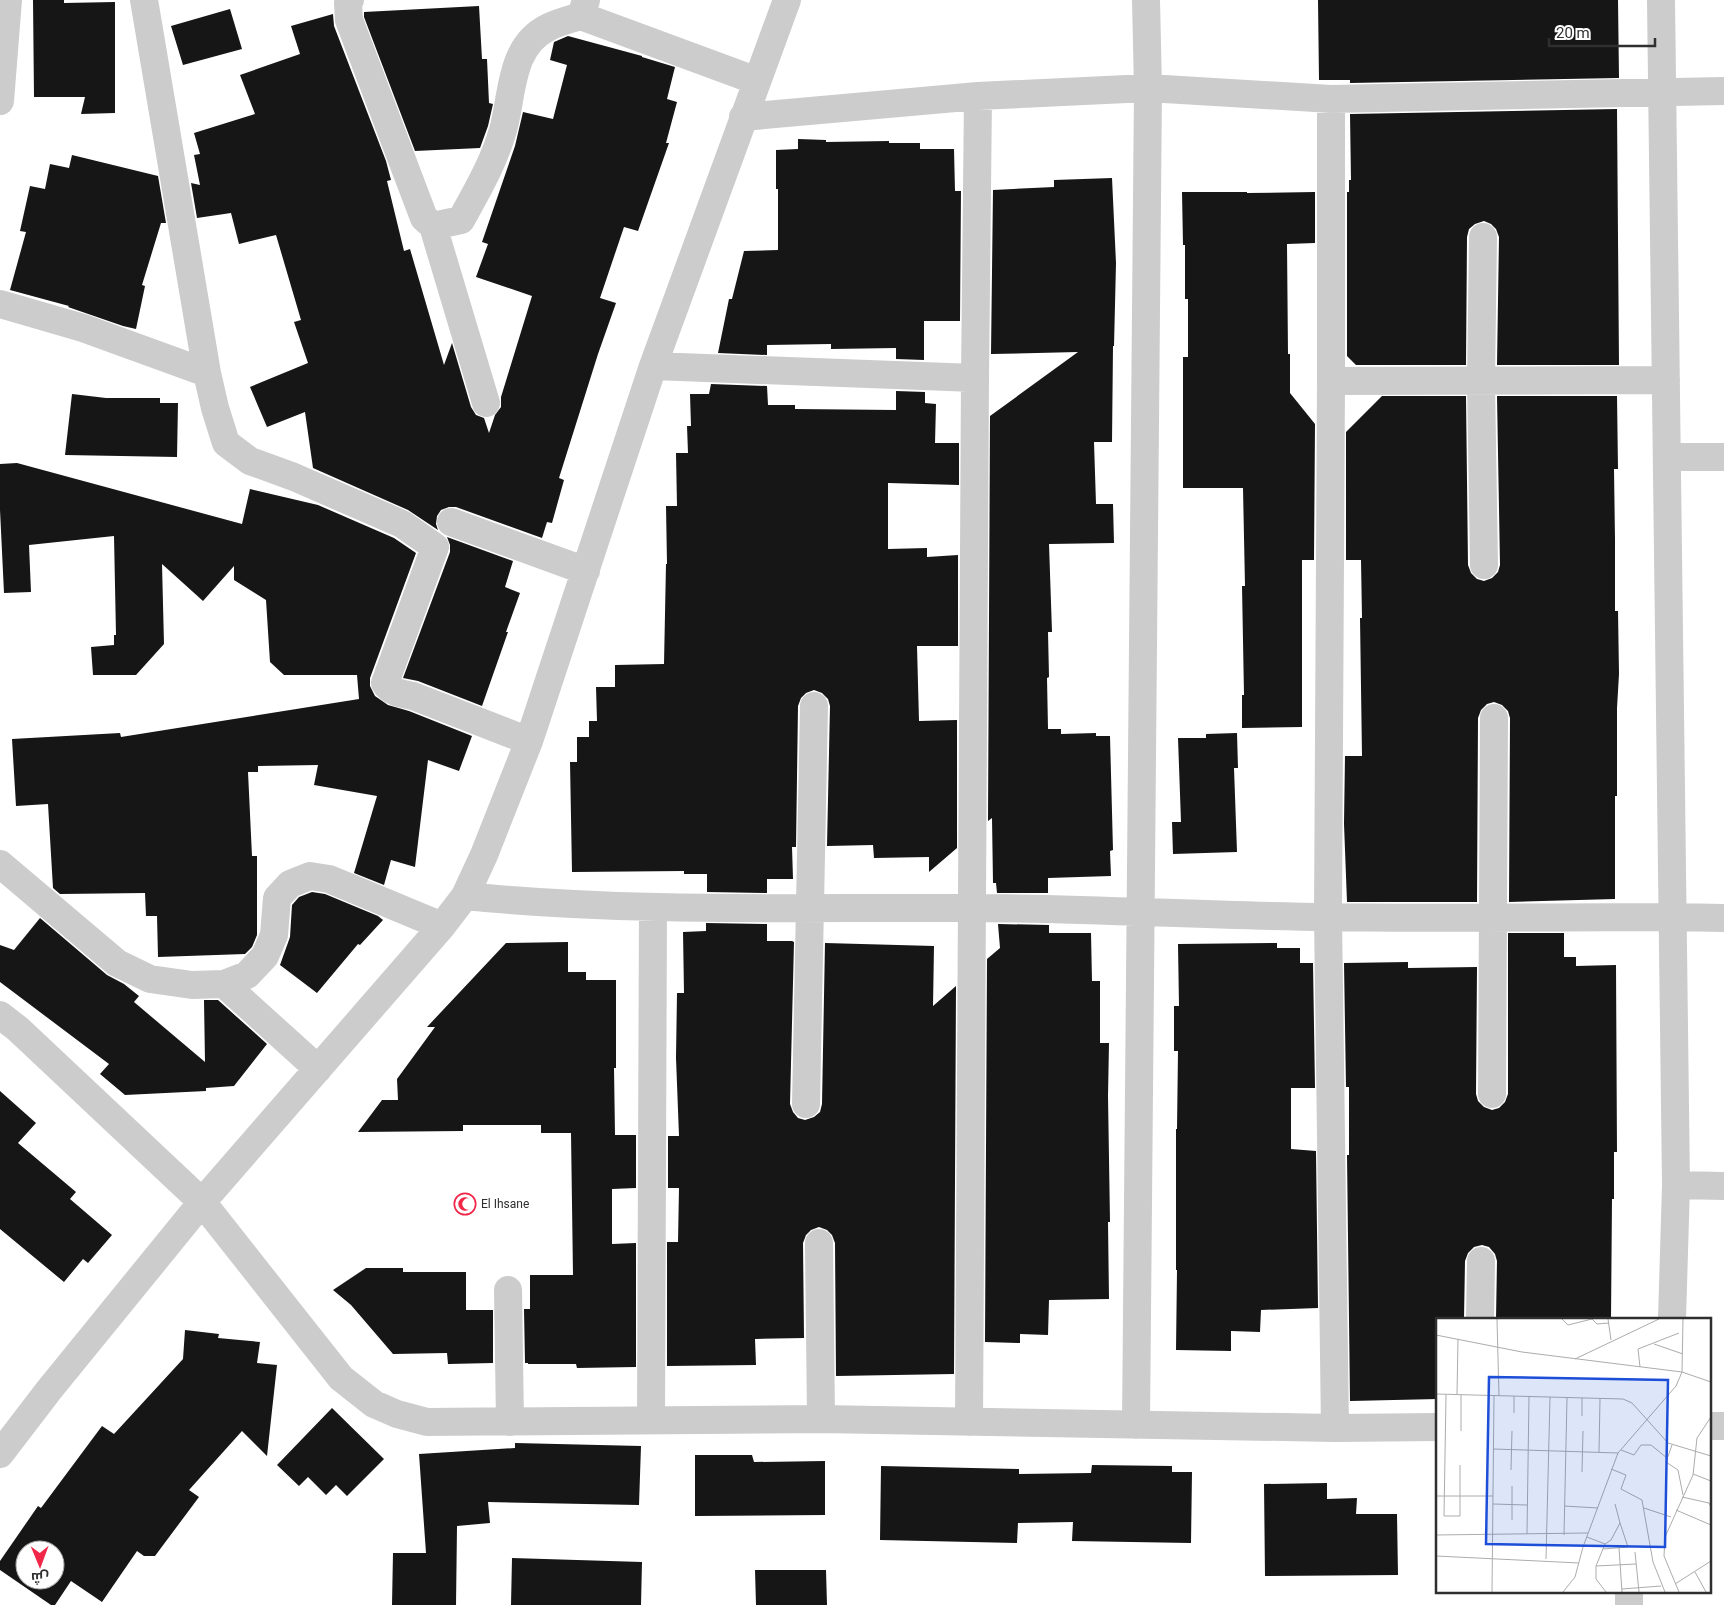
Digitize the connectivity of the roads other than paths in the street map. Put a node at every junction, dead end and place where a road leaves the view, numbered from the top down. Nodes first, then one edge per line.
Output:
1 (8, 0) edge
2 (144, 0) edge
3 (350, 0) edge
4 (787, 0) edge
5 (1146, 0) edge
6 (1662, 0) edge
7 (584, 8) edge
8 (757, 81) junction
9 (1148, 88) junction
10 (1724, 91) edge
11 (1663, 92) junction
12 (978, 96) junction
13 (1331, 99) junction
14 (0, 101) edge
15 (744, 117) junction
16 (433, 226) junction
17 (1483, 238) dead end
18 (0, 304) edge
19 (653, 366) junction
20 (207, 373) junction
21 (974, 378) junction
22 (1666, 380) junction
23 (1332, 381) junction
24 (1482, 382) junction
25 (486, 403) dead end
26 (1667, 457) junction
27 (1724, 457) edge
28 (451, 522) dead end
29 (1484, 565) dead end
30 (586, 571) junction
31 (814, 706) dead end
32 (1494, 718) dead end
33 (529, 741) junction
34 (0, 864) edge
35 (465, 896) junction
36 (653, 907) junction
37 (971, 908) junction
38 (810, 909) junction
39 (1140, 912) junction
40 (1328, 917) junction
41 (1493, 917) junction
42 (1672, 917) junction
43 (1724, 918) edge
44 (442, 926) junction
45 (224, 984) junction
46 (0, 1015) edge
47 (318, 1068) junction
48 (1492, 1094) dead end
49 (806, 1104) dead end
50 (1676, 1185) junction
51 (1724, 1186) edge
52 (202, 1202) junction
53 (818, 1243) dead end
54 (1481, 1261) dead end
55 (508, 1290) dead end
56 (1480, 1318) edge
57 (1672, 1318) edge
58 (651, 1419) junction
59 (821, 1419) junction
60 (510, 1422) junction
61 (969, 1422) junction
62 (1136, 1425) junction
63 (1436, 1427) edge
64 (1335, 1428) junction
65 (0, 1454) edge
66 (1628, 1592) edge
67 (1629, 1605) edge

1 - 14 street
2 - 20 street
3 - 16 street
4 - 8 street
5 - 9 street
6 - 11 street
7 - 8 street
7 - 16 street
8 - 15 street
9 - 12 street
9 - 13 street
9 - 39 street
10 - 11 street
11 - 13 street
11 - 22 street
12 - 15 street
12 - 21 street
13 - 23 street
15 - 19 street
16 - 25 street
17 - 24 street
18 - 20 street
19 - 21 street
19 - 30 street
20 - 33 street
21 - 37 street
22 - 24 street
22 - 26 street
23 - 24 street
23 - 40 street
24 - 29 street
26 - 27 street
26 - 42 street
28 - 30 street
30 - 33 street
31 - 38 street
32 - 41 street
33 - 35 street
34 - 45 street
35 - 36 street
35 - 44 street
36 - 38 street
36 - 58 street
37 - 38 street
37 - 39 street
37 - 61 street
38 - 49 street
39 - 40 street
39 - 62 street
40 - 41 street
40 - 64 street
41 - 42 street
41 - 48 street
42 - 43 street
42 - 50 street
44 - 45 street
44 - 47 street
45 - 47 street
46 - 52 street
47 - 52 street
50 - 51 street
50 - 57 street
52 - 60 street
52 - 65 street
53 - 59 street
54 - 56 street
55 - 60 street
58 - 59 street
58 - 60 street
59 - 61 street
61 - 62 street
62 - 64 street
63 - 64 street
66 - 67 street

